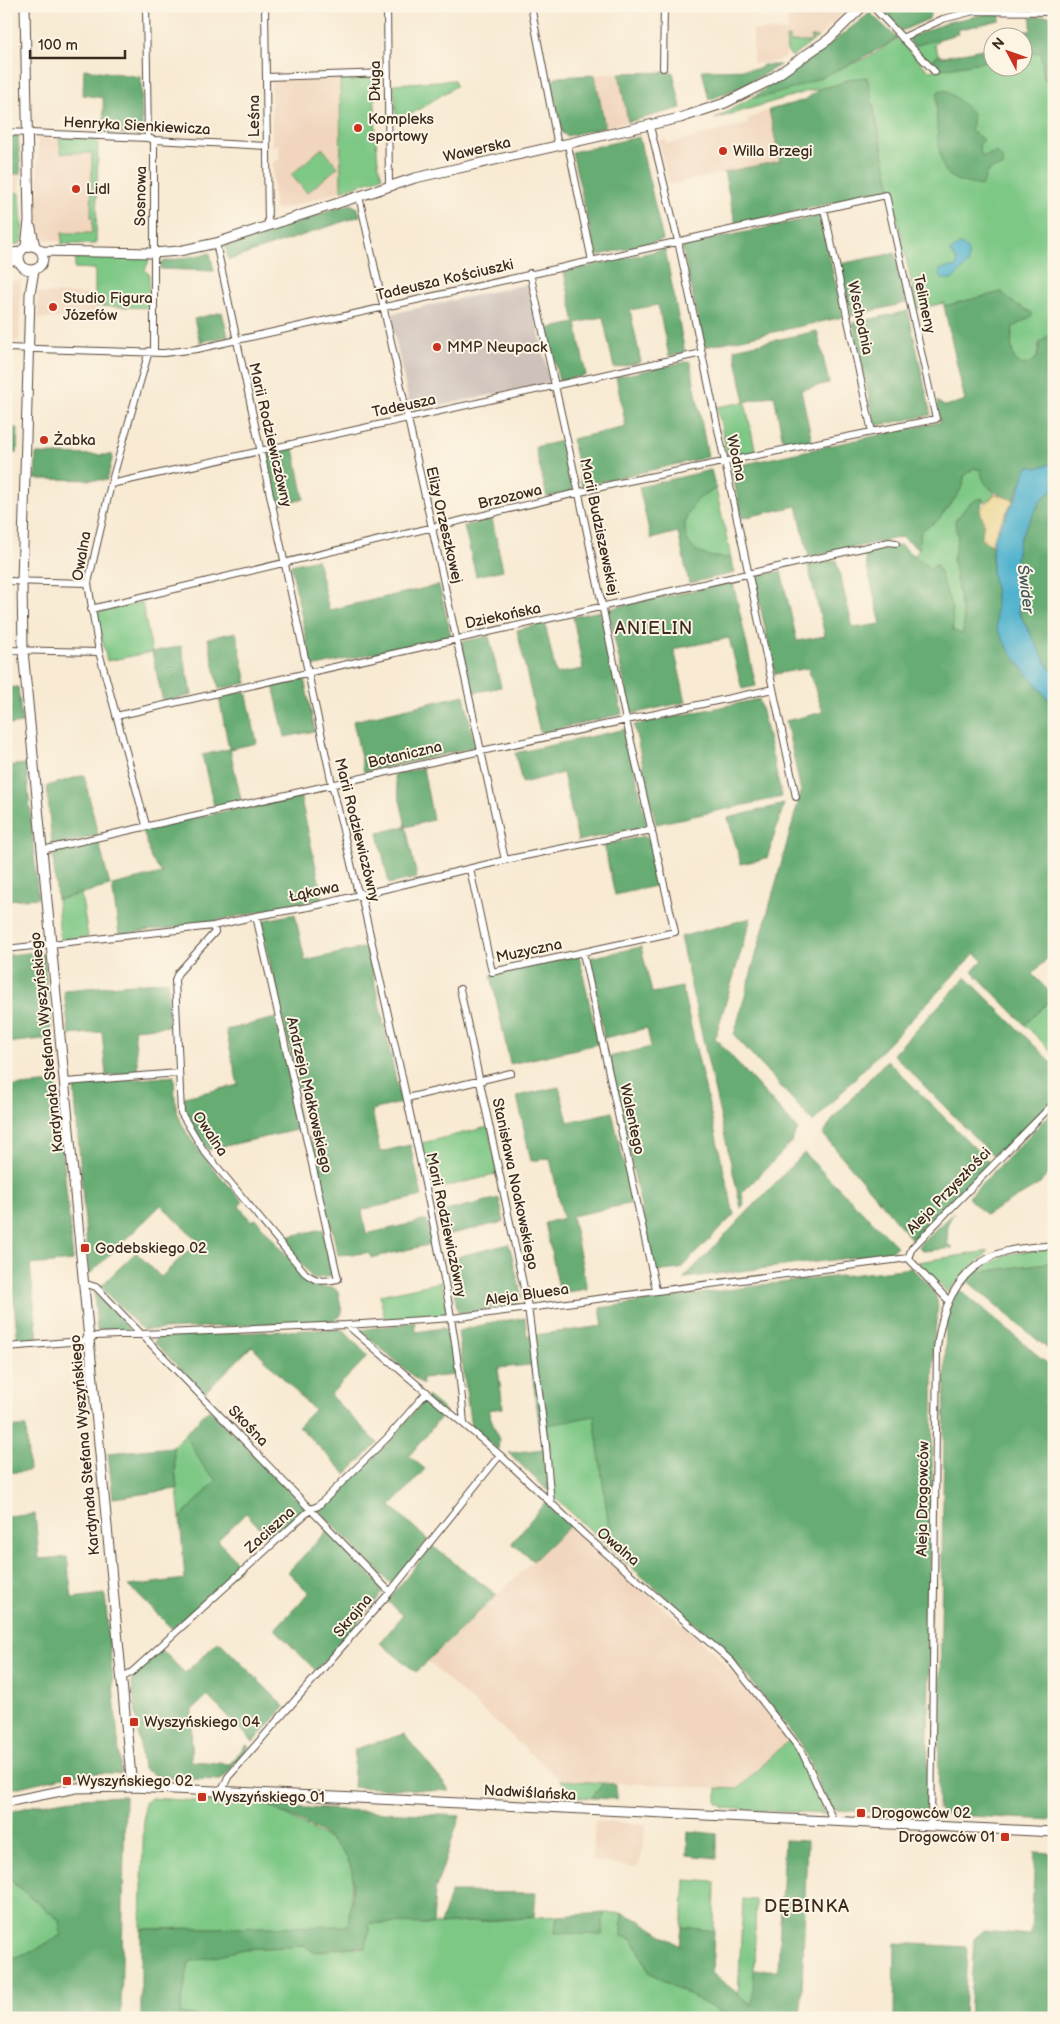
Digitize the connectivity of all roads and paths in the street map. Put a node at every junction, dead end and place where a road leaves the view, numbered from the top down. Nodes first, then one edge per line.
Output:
1 (25, 6) edge
2 (146, 6) edge
3 (265, 6) edge
4 (387, 6) edge
5 (532, 6) edge
6 (664, 6) edge
7 (863, 6) edge
8 (872, 6) edge
9 (1054, 12) edge
10 (902, 38) junction
11 (663, 68) dead end
12 (935, 72) dead end
13 (388, 73) junction
14 (266, 77) junction
15 (650, 126) junction
16 (6, 132) edge
17 (27, 133) junction
18 (151, 139) junction
19 (563, 145) junction
20 (266, 146) junction
21 (389, 186) junction
22 (886, 195) joint
23 (359, 196) junction
24 (824, 210) junction
25 (268, 226) junction
26 (678, 241) junction
27 (216, 243) junction
28 (31, 249) junction
29 (70, 253) junction
30 (153, 253) junction
31 (6, 254) edge
32 (6, 259) edge
33 (43, 261) junction
34 (592, 261) junction
35 (27, 267) junction
36 (530, 273) junction
37 (384, 307) junction
38 (236, 340) junction
39 (6, 348) edge
40 (29, 348) junction
41 (151, 352) junction
42 (702, 352) junction
43 (556, 386) junction
44 (407, 418) junction
45 (936, 419) joint
46 (872, 432) junction
47 (261, 451) junction
48 (724, 463) junction
49 (111, 484) junction
50 (580, 494) junction
51 (431, 528) junction
52 (896, 543) dead end
53 (285, 562) junction
54 (749, 574) junction
55 (6, 581) edge
56 (22, 582) junction
57 (88, 583) junction
58 (603, 607) junction
59 (91, 609) junction
60 (458, 639) junction
61 (6, 650) edge
62 (23, 651) junction
63 (98, 652) junction
64 (308, 673) junction
65 (774, 689) junction
66 (116, 716) junction
67 (626, 720) junction
68 (482, 751) junction
69 (332, 784) junction
70 (796, 797) dead end
71 (146, 825) junction
72 (652, 830) junction
73 (42, 850) junction
74 (505, 860) junction
75 (470, 869) junction
76 (361, 895) junction
77 (256, 916) junction
78 (213, 926) junction
79 (675, 932) joint
80 (51, 946) junction
81 (6, 949) edge
82 (583, 952) junction
83 (460, 989) dead end
84 (178, 1073) junction
85 (511, 1073) dead end
86 (480, 1080) junction
87 (66, 1082) junction
88 (407, 1098) junction
89 (1054, 1103) edge
90 (1054, 1245) edge
91 (908, 1258) junction
92 (338, 1279) joint
93 (84, 1283) junction
94 (656, 1290) junction
95 (948, 1300) junction
96 (528, 1307) junction
97 (452, 1318) junction
98 (347, 1325) junction
99 (141, 1333) junction
100 (89, 1339) junction
101 (6, 1347) edge
102 (427, 1392) junction
103 (464, 1424) junction
104 (500, 1455) junction
105 (551, 1504) junction
106 (311, 1509) junction
107 (390, 1592) junction
108 (121, 1678) junction
109 (132, 1787) junction
110 (222, 1791) junction
111 (6, 1802) edge
112 (833, 1820) junction
113 (931, 1825) junction
114 (1054, 1832) edge

1 - 17 main road
2 - 18 street, Sosnowa
3 - 14 street, Leśna
4 - 13 street, Długa
5 - 19 street
6 - 11 street
7 - 15 main road, Wawerska
8 - 10 street
9 - 10 street
10 - 12 street
13 - 14 street
13 - 21 street, Długa
14 - 20 street, Leśna
15 - 19 main road, Wawerska
15 - 26 street, Wodna
16 - 17 street, Henryka Sienkiewicza
17 - 18 street, Henryka Sienkiewicza
17 - 28 main road
18 - 20 street, Henryka Sienkiewicza
18 - 30 street, Sosnowa
19 - 21 main road, Wawerska
19 - 34 street
20 - 25 street, Leśna
21 - 23 main road, Wawerska
22 - 24 street, Tadeusza Kościuszki
22 - 45 street, Telimeny
23 - 25 main road, Wawerska
23 - 37 street, Elizy Orzeszkowej
24 - 26 street, Tadeusza Kościuszki
24 - 46 street, Wschodnia
25 - 27 main road, Wawerska
26 - 34 street, Tadeusza Kościuszki
26 - 42 street, Wodna
27 - 30 main road, Wawerska
27 - 38 street, Marii Rodziewiczówny
28 - 29 main road, Wawerska
28 - 31 main road, Wawerska
28 - 33 main road
28 - 35 main road, Kardynała Stefana Wyszyńskiego
29 - 30 main road, Wawerska
29 - 33 main road, Wawerska
30 - 41 street, Owalna
32 - 35 main road
33 - 35 main road
34 - 36 street, Tadeusza Kościuszki
35 - 40 main road, Kardynała Stefana Wyszyńskiego
36 - 37 street, Tadeusza Kościuszki
36 - 43 street, Marii Budziszewskiej
37 - 38 street, Tadeusza Kościuszki
37 - 44 street, Elizy Orzeszkowej
38 - 41 street, Tadeusza Kościuszki
38 - 47 street, Marii Rodziewiczówny
39 - 40 street, Tadeusza Kościuszki
40 - 41 street, Tadeusza Kościuszki
40 - 56 main road, Kardynała Stefana Wyszyńskiego
41 - 49 street, Owalna
42 - 43 street, Tadeusza
42 - 48 street, Wodna
43 - 44 street, Tadeusza
43 - 50 street, Marii Budziszewskiej
44 - 47 street, Tadeusza
44 - 51 street, Elizy Orzeszkowej
45 - 46 street, Brzozowa
46 - 48 street, Brzozowa
47 - 49 street, Tadeusza
47 - 53 street, Marii Rodziewiczówny
48 - 50 street, Brzozowa
48 - 54 street, Wodna
49 - 57 street, Owalna
50 - 51 street, Brzozowa
50 - 58 street, Marii Budziszewskiej
51 - 53 street, Brzozowa
51 - 60 street, Elizy Orzeszkowej
52 - 54 street, Dziekońska
53 - 59 street, Brzozowa
53 - 64 street, Marii Rodziewiczówny
54 - 58 street, Dziekońska
54 - 65 street, Wodna
55 - 56 street
56 - 57 street
56 - 62 main road, Kardynała Stefana Wyszyńskiego
57 - 59 street, Owalna
58 - 60 street, Dziekońska
58 - 67 street, Marii Budziszewskiej
59 - 63 street, Owalna
60 - 64 street, Dziekońska
60 - 68 street, Elizy Orzeszkowej
61 - 62 street
62 - 63 street
62 - 73 main road, Kardynała Stefana Wyszyńskiego
63 - 66 street, Owalna
64 - 66 street, Dziekońska
64 - 69 street, Marii Rodziewiczówny
65 - 67 street, Botaniczna
65 - 70 street, Wodna
66 - 71 street, Owalna
67 - 68 street, Botaniczna
67 - 72 street, Marii Budziszewskiej
68 - 69 street, Botaniczna
68 - 74 street, Elizy Orzeszkowej
69 - 71 street, Botaniczna
69 - 76 street, Marii Rodziewiczówny
71 - 73 street, Botaniczna
72 - 74 street, Łąkowa
72 - 79 street, Marii Budziszewskiej
73 - 80 main road, Kardynała Stefana Wyszyńskiego
74 - 75 street, Łąkowa
75 - 76 street, Łąkowa
75 - 82 street, Muzyczna
76 - 77 street, Łąkowa
76 - 88 street, Marii Rodziewiczówny
77 - 78 street, Łąkowa
77 - 92 street, Andrzeja Małkowskiego
78 - 80 street, Łąkowa
78 - 84 street, Owalna
79 - 82 street, Muzyczna
80 - 81 street, Łąkowa
80 - 87 main road, Kardynała Stefana Wyszyńskiego
82 - 94 street, Walentego
83 - 86 street, Stanisława Noakowskiego
84 - 87 street
84 - 92 street, Owalna
85 - 86 street
86 - 88 street
86 - 96 street, Stanisława Noakowskiego
87 - 93 main road, Kardynała Stefana Wyszyńskiego
88 - 97 street, Marii Rodziewiczówny
89 - 91 street, Aleja Przyszłości
90 - 95 street, Aleja Drogowców
91 - 94 street, Aleja Bluesa
91 - 95 street, Aleja Przyszłości
93 - 99 street, Skośna
93 - 100 main road, Kardynała Stefana Wyszyńskiego
94 - 96 street, Aleja Bluesa
95 - 113 street, Aleja Drogowców
96 - 97 street, Aleja Bluesa
96 - 105 street, Stanisława Noakowskiego
97 - 98 street, Aleja Bluesa
97 - 103 street, Marii Rodziewiczówny
98 - 99 street, Aleja Bluesa
98 - 102 street, Owalna
99 - 100 street, Aleja Bluesa
99 - 106 street, Skośna
100 - 101 street, Aleja Bluesa
100 - 108 main road, Kardynała Stefana Wyszyńskiego
102 - 103 street, Owalna
102 - 106 street, Zaciszna
103 - 104 street, Owalna
104 - 105 street, Owalna
104 - 107 street, Skrajna
105 - 112 street, Owalna
106 - 107 street, Skośna
106 - 108 street, Zaciszna
107 - 110 street, Skrajna
108 - 109 main road, Kardynała Stefana Wyszyńskiego
109 - 110 main road, Nadwiślańska
109 - 111 main road, Nadwiślańska
110 - 112 main road, Nadwiślańska
112 - 113 main road, Nadwiślańska
113 - 114 main road, Nadwiślańska

